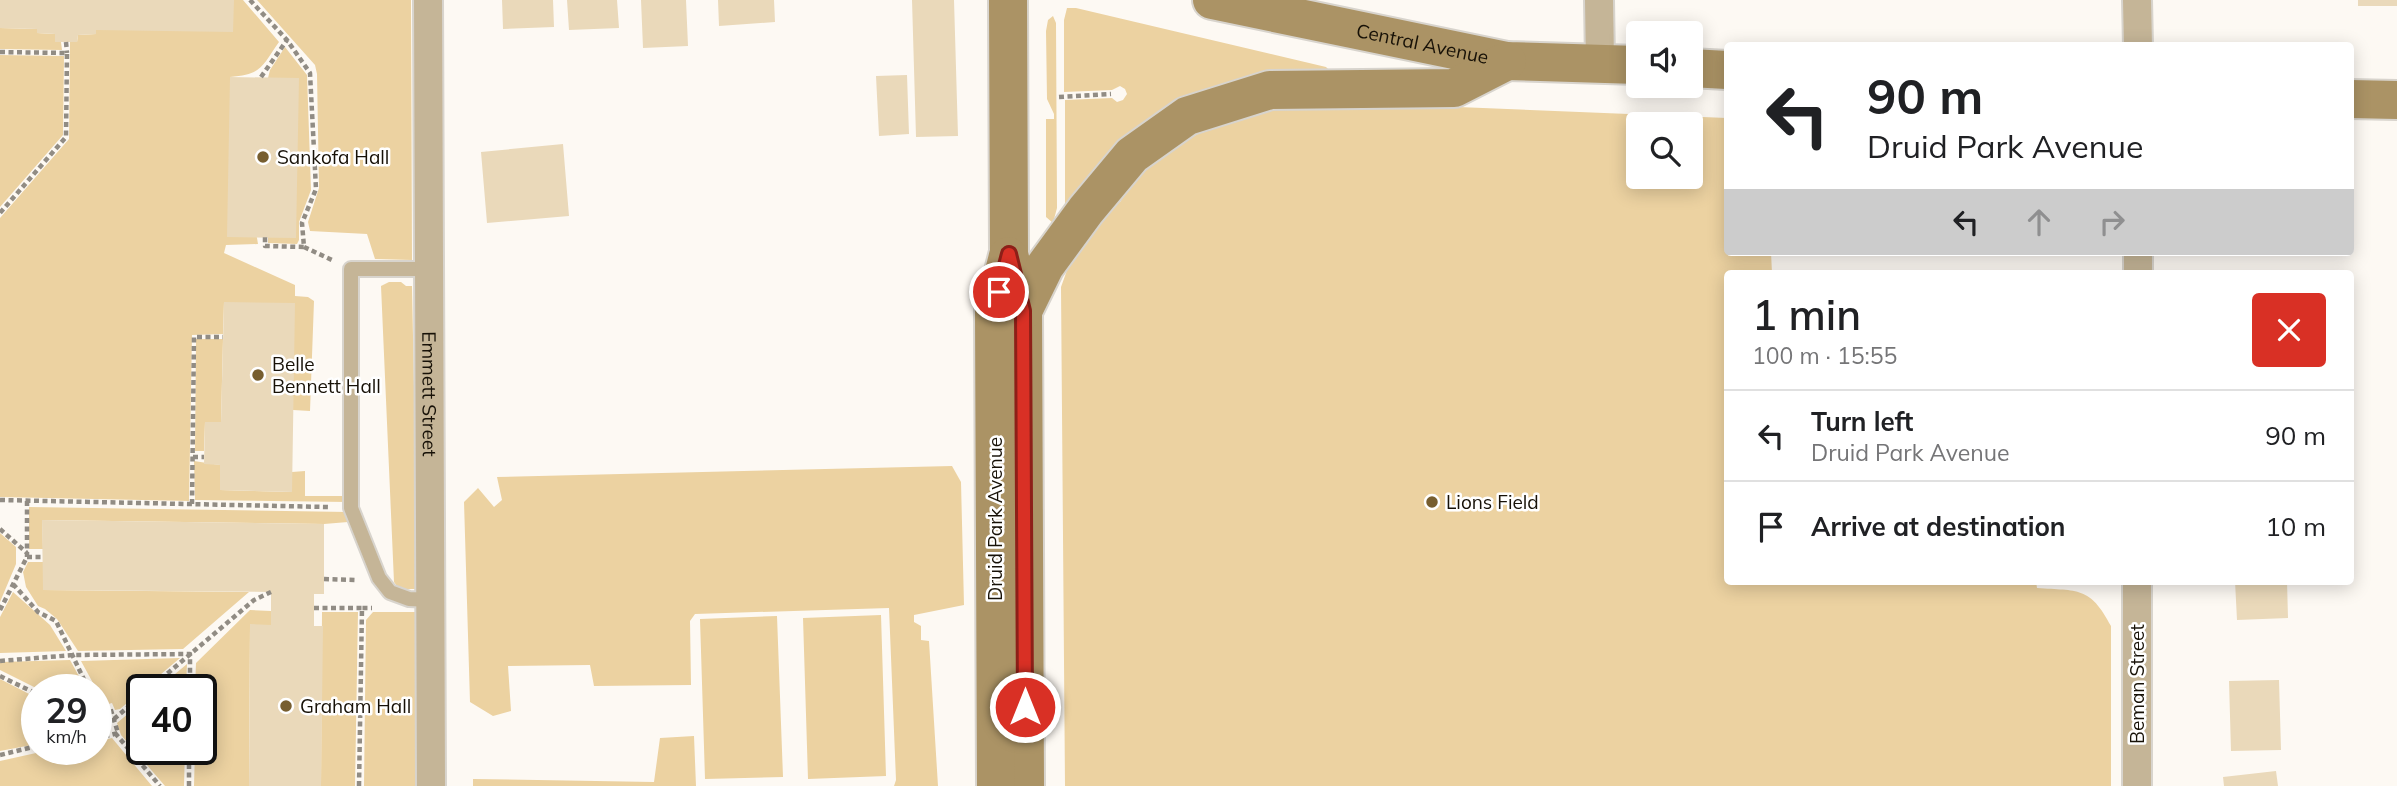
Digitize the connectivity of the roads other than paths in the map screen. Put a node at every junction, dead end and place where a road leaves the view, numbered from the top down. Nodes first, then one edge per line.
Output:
1 (428, 0) edge
2 (1008, 0) edge
3 (1212, 0) edge
4 (1599, 0) edge
5 (2137, 0) edge
6 (2138, 42) edge
7 (1507, 61) junction
8 (1600, 62) junction
9 (1626, 64) edge
10 (1703, 69) edge
11 (1724, 71) edge
12 (2354, 99) edge
13 (2397, 100) edge
14 (1009, 254) junction
15 (429, 269) junction
16 (1023, 311) junction
17 (2137, 585) edge
18 (431, 604) junction
19 (431, 786) edge
20 (996, 786) edge
21 (1026, 786) edge
22 (2137, 786) edge

1 - 15 street, Emmett Street
2 - 14 street, Druid Park Avenue
3 - 7 street, Central Avenue
4 - 8 street
5 - 6 street
7 - 8 street, Central Avenue
7 - 16 street
8 - 9 street, Central Avenue
10 - 11 street
12 - 13 street
14 - 16 street, Druid Park Avenue
14 - 20 street, Druid Park Avenue
15 - 18 street, Emmett Street
15 - 18 lane
16 - 21 street, Druid Park Avenue
17 - 22 street, Beman Street
18 - 19 street, Emmett Street

